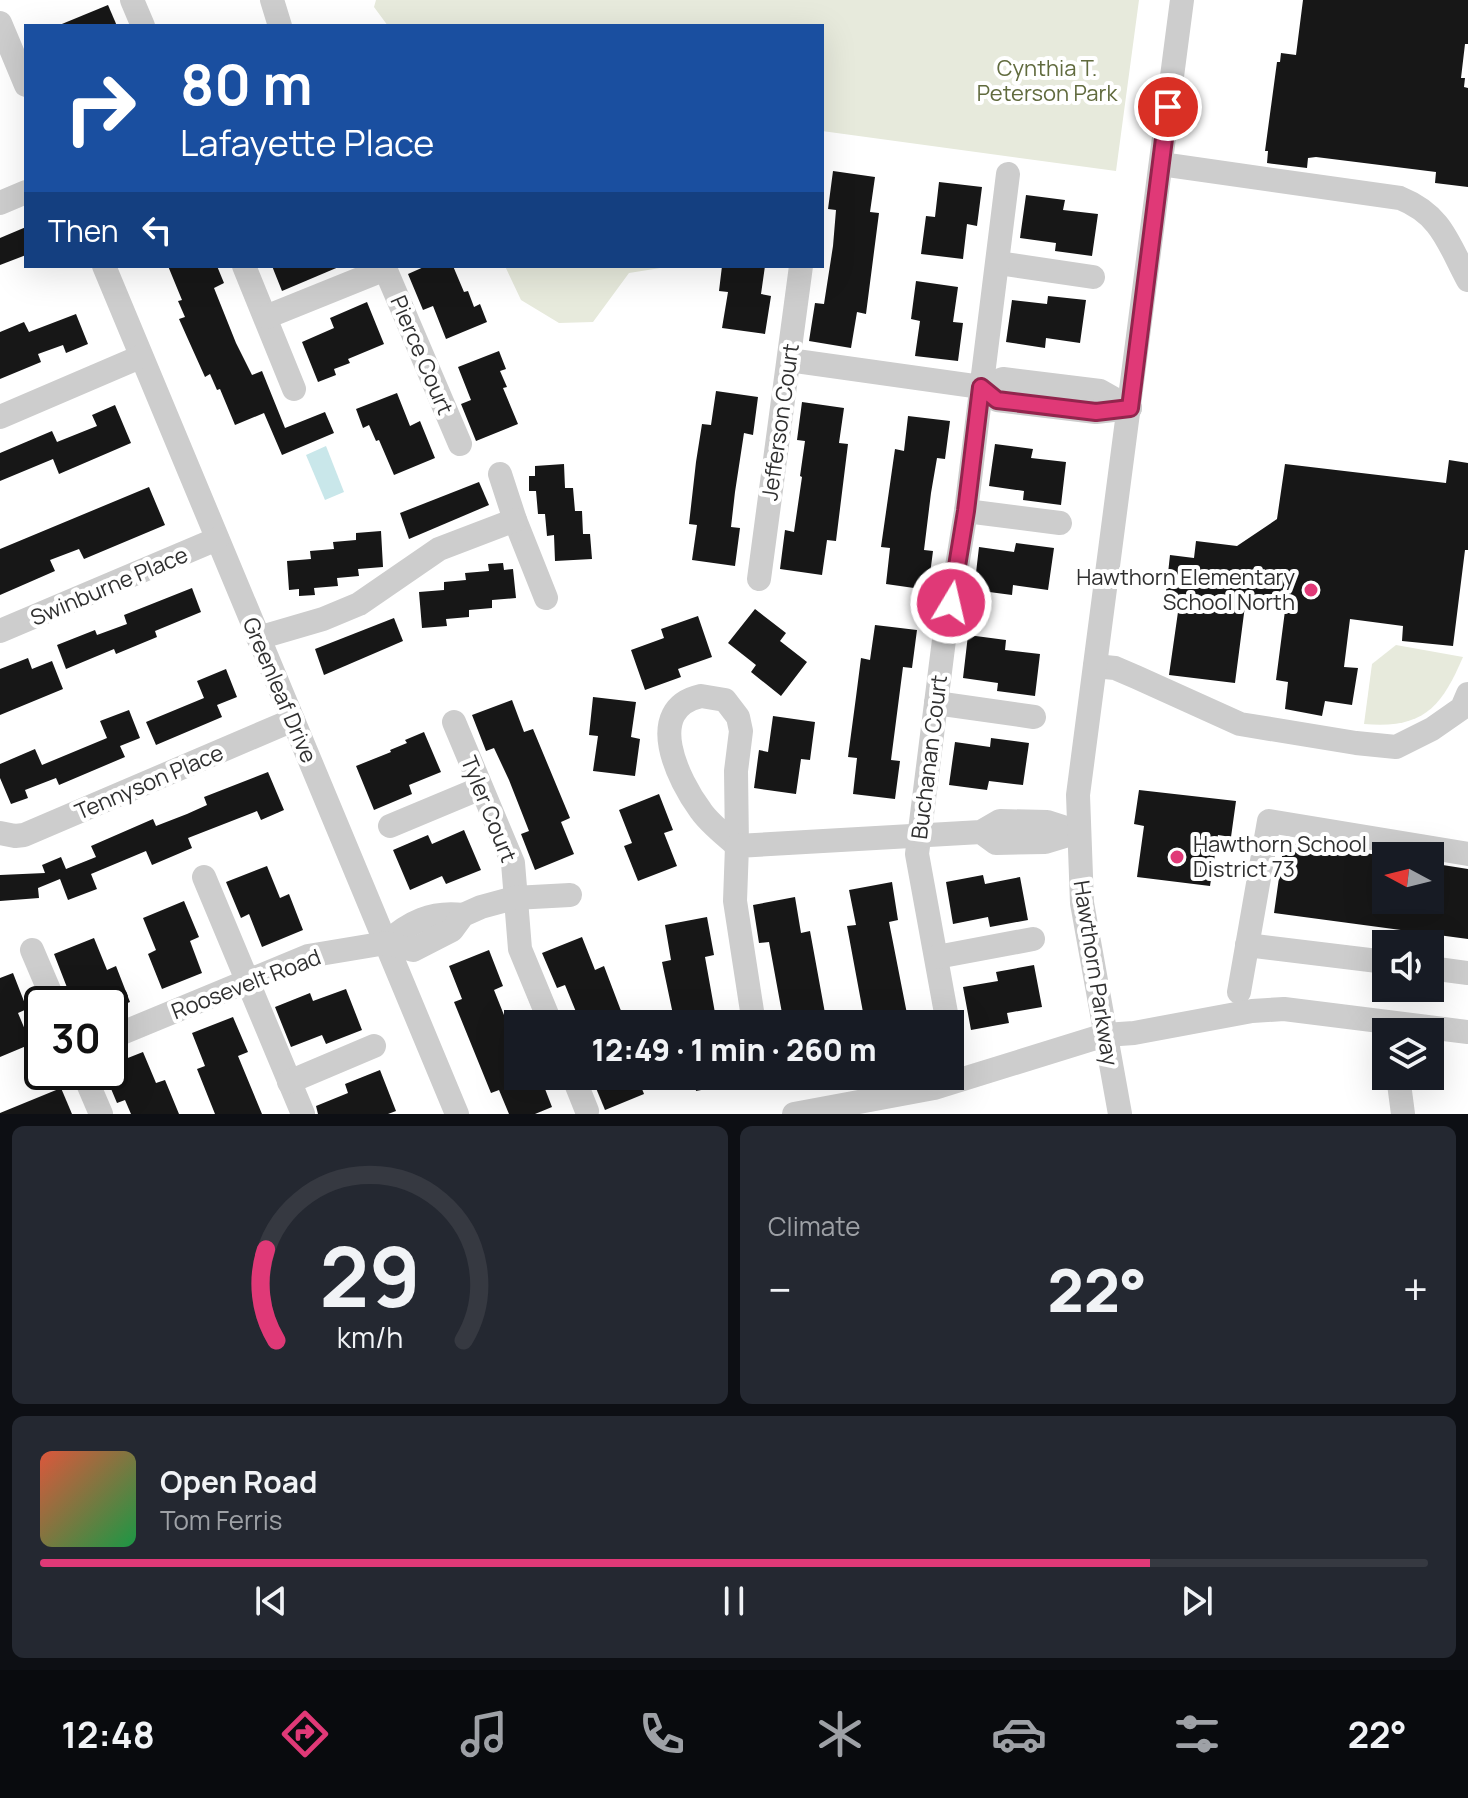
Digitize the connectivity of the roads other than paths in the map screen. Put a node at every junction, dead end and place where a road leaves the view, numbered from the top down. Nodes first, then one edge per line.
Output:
1 (132, 0) edge
2 (272, 0) edge
3 (1182, 0) edge
4 (0, 23) edge
5 (142, 24) edge
6 (279, 24) edge
7 (24, 80) edge
8 (1161, 164) junction
9 (1008, 174) dead end
10 (24, 193) edge
11 (0, 203) edge
12 (998, 263) junction
13 (105, 268) edge
14 (245, 268) edge
15 (385, 268) edge
16 (801, 268) edge
17 (1093, 277) dead end
18 (1468, 280) edge
19 (266, 317) junction
20 (140, 357) junction
21 (789, 360) junction
22 (981, 387) junction
23 (294, 389) dead end
24 (1130, 408) junction
25 (0, 417) edge
26 (460, 444) dead end
27 (500, 474) dead end
28 (966, 511) junction
29 (515, 520) junction
30 (1060, 523) dead end
31 (217, 539) junction
32 (759, 579) dead end
33 (546, 598) dead end
34 (951, 603) dead end
35 (0, 631) edge
36 (945, 632) dead end
37 (258, 638) junction
38 (1095, 666) junction
39 (1468, 694) edge
40 (936, 703) junction
41 (1034, 717) dead end
42 (293, 720) junction
43 (454, 722) dead end
44 (481, 788) junction
45 (390, 826) dead end
46 (1078, 832) junction
47 (1, 834) edge
48 (919, 834) junction
49 (737, 846) junction
50 (1468, 854) edge
51 (204, 877) dead end
52 (570, 895) dead end
53 (514, 898) junction
54 (1033, 939) dead end
55 (386, 943) junction
56 (1247, 945) junction
57 (32, 950) dead end
58 (937, 957) junction
59 (1372, 960) edge
60 (1444, 970) edge
61 (1468, 973) edge
62 (247, 980) junction
63 (47, 986) edge
64 (1239, 992) dead end
65 (545, 1010) edge
66 (752, 1010) edge
67 (946, 1010) edge
68 (1372, 1023) edge
69 (128, 1030) edge
70 (1444, 1030) edge
71 (1468, 1032) edge
72 (1105, 1035) junction
73 (374, 1046) dead end
74 (289, 1082) junction
75 (91, 1090) edge
76 (579, 1090) edge
77 (1400, 1090) edge
78 (587, 1111) dead end
79 (101, 1114) edge
80 (303, 1114) edge
81 (457, 1114) edge
82 (794, 1114) edge
83 (1120, 1114) edge
84 (1403, 1114) edge

1 - 5 street
2 - 6 street
3 - 8 street, Hawthorn Parkway
4 - 7 street
8 - 18 street
8 - 24 street, Hawthorn Parkway
9 - 12 street
10 - 11 street
12 - 17 street
12 - 22 street
13 - 20 street, Greenleaf Drive
14 - 19 street
15 - 19 street
15 - 26 street, Pierce Court
16 - 21 street, Jefferson Court
19 - 23 street
20 - 25 street
20 - 31 street, Greenleaf Drive
21 - 22 street
21 - 32 street, Jefferson Court
22 - 24 street
22 - 28 street
24 - 38 street, Hawthorn Parkway
27 - 29 street
28 - 30 street
28 - 34 street
29 - 33 street
29 - 37 street
31 - 35 street, Swinburne Place
31 - 37 street, Greenleaf Drive
36 - 40 street, Buchanan Court
37 - 42 street, Greenleaf Drive
38 - 39 street
38 - 46 street, Hawthorn Parkway
40 - 41 street
40 - 48 street, Buchanan Court
42 - 47 street, Tennyson Place
42 - 55 street, Greenleaf Drive
43 - 44 street, Tyler Court
44 - 45 street
44 - 53 street, Tyler Court
46 - 48 street
46 - 72 street, Hawthorn Parkway
48 - 49 street
48 - 58 street, Buchanan Court
49 - 49 street
49 - 66 street
50 - 56 street
51 - 62 street
52 - 53 street
53 - 55 street
53 - 65 street, Tyler Court
54 - 58 street
55 - 62 street, Roosevelt Road
55 - 81 street, Greenleaf Drive
56 - 59 street
56 - 64 street
57 - 63 street
58 - 67 street, Buchanan Court
60 - 61 street
62 - 69 street, Roosevelt Road
62 - 74 street
68 - 72 street
70 - 71 street
72 - 82 street
72 - 83 street, Hawthorn Parkway
73 - 74 street
74 - 80 street
75 - 79 street
76 - 78 street
77 - 84 street

